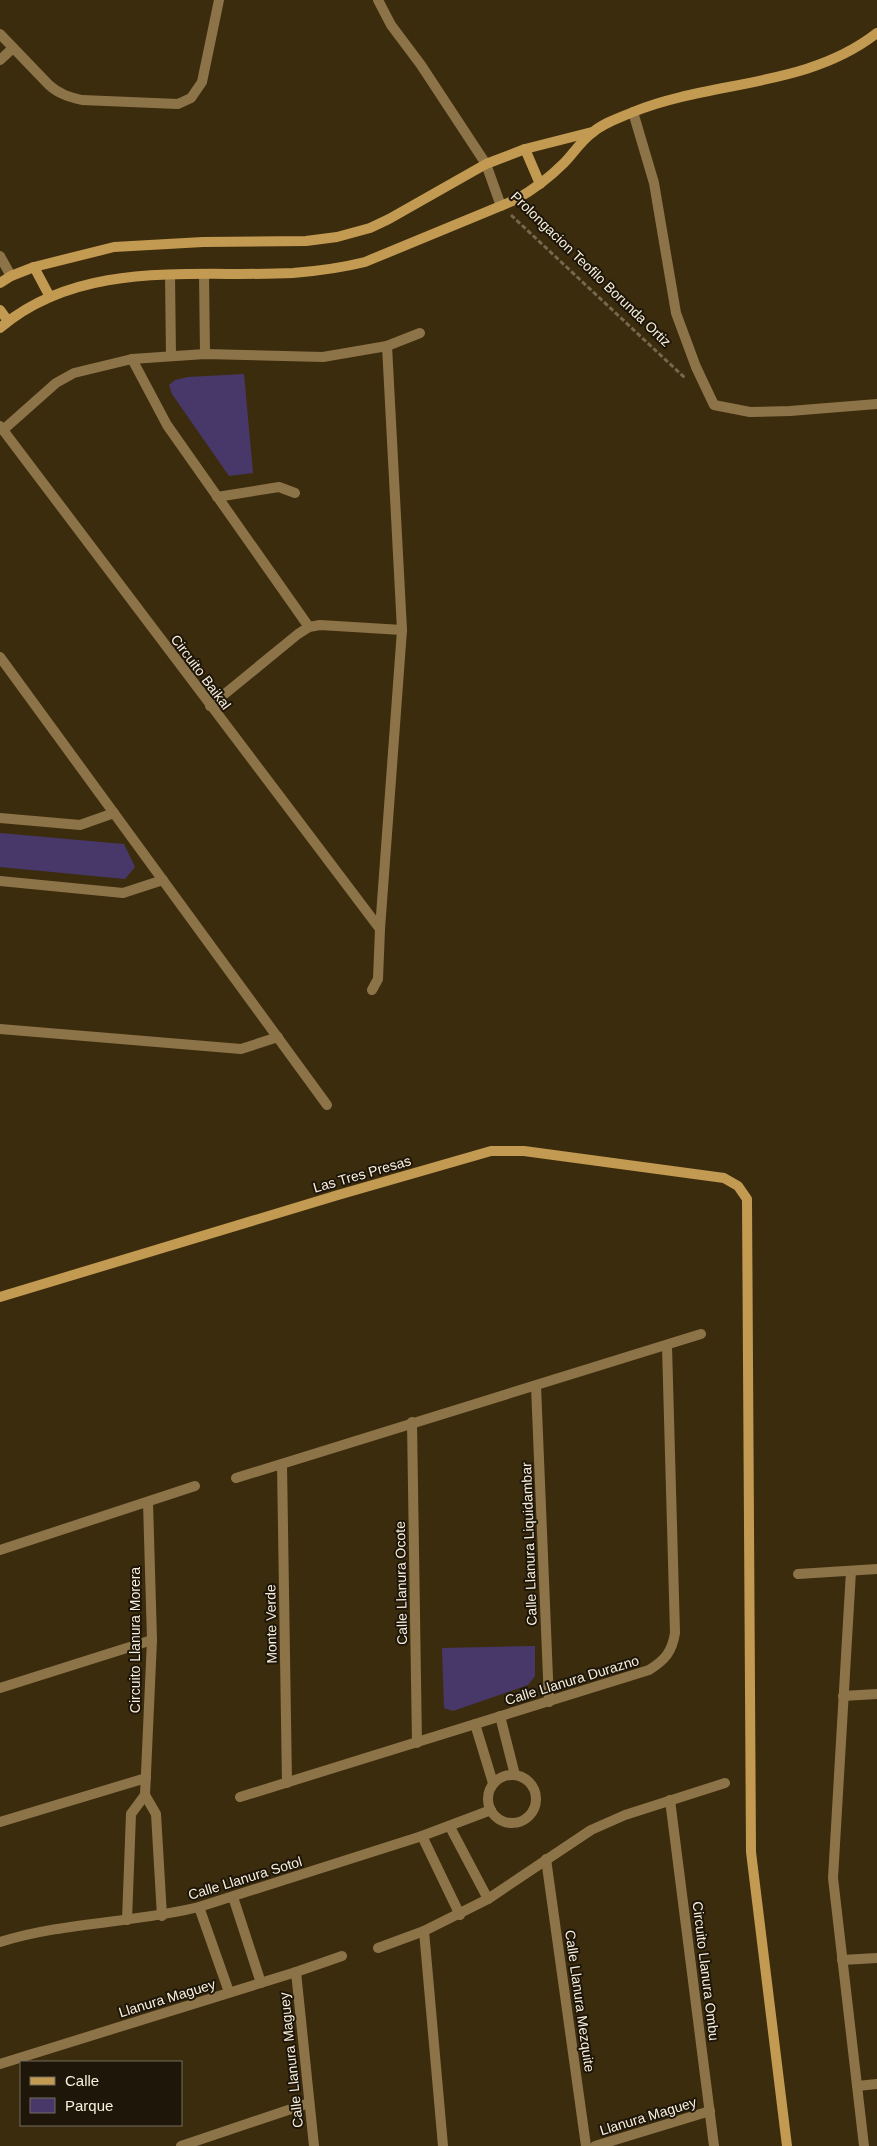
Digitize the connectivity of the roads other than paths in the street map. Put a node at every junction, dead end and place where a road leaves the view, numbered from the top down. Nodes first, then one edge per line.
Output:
1 (219, 0) edge
2 (378, 0) edge
3 (877, 33) edge
4 (0, 34) edge
5 (13, 48) junction
6 (0, 60) edge
7 (633, 112) junction
8 (592, 132) junction
9 (525, 149) junction
10 (486, 164) junction
11 (540, 184) junction
12 (501, 206) junction
13 (0, 256) edge
14 (34, 268) junction
15 (170, 274) junction
16 (204, 274) junction
17 (11, 276) junction
18 (0, 284) edge
19 (50, 297) junction
20 (0, 310) edge
21 (4, 325) edge
22 (420, 333) dead end
23 (387, 346) junction
24 (205, 354) junction
25 (171, 356) junction
26 (132, 359) junction
27 (877, 404) edge
28 (1, 428) edge
29 (295, 493) dead end
30 (217, 497) junction
31 (309, 627) junction
32 (402, 630) junction
33 (0, 657) edge
34 (210, 706) junction
35 (114, 813) junction
36 (0, 818) edge
37 (163, 880) junction
38 (0, 881) edge
39 (380, 929) junction
40 (372, 990) dead end
41 (0, 1029) edge
42 (278, 1037) junction
43 (327, 1105) dead end
44 (0, 1297) edge
45 (701, 1334) dead end
46 (667, 1346) junction
47 (536, 1386) junction
48 (412, 1422) junction
49 (282, 1464) junction
50 (236, 1478) dead end
51 (195, 1486) dead end
52 (148, 1502) junction
53 (0, 1550) edge
54 (877, 1569) edge
55 (851, 1571) junction
56 (798, 1574) dead end
57 (152, 1640) junction
58 (0, 1688) edge
59 (877, 1694) edge
60 (843, 1696) junction
61 (549, 1702) junction
62 (500, 1716) junction
63 (475, 1724) junction
64 (417, 1743) junction
65 (515, 1775) junction
66 (146, 1778) junction
67 (287, 1783) junction
68 (493, 1783) junction
69 (725, 1783) dead end
70 (145, 1795) junction
71 (240, 1797) dead end
72 (670, 1800) junction
73 (491, 1810) junction
74 (0, 1822) edge
75 (450, 1827) junction
76 (422, 1836) junction
77 (546, 1859) junction
78 (233, 1897) junction
79 (488, 1899) junction
80 (199, 1907) junction
81 (460, 1915) junction
82 (162, 1916) junction
83 (127, 1920) junction
84 (424, 1931) junction
85 (0, 1942) edge
86 (378, 1948) dead end
87 (342, 1956) dead end
88 (877, 1958) edge
89 (842, 1960) junction
90 (296, 1972) junction
91 (260, 1983) junction
92 (229, 1992) junction
93 (0, 2064) edge
94 (877, 2084) edge
95 (857, 2086) junction
96 (309, 2102) junction
97 (710, 2111) junction
98 (181, 2146) edge
99 (314, 2146) edge
100 (442, 2146) edge
101 (586, 2146) edge
102 (595, 2146) edge
103 (714, 2146) edge
104 (787, 2146) edge
105 (864, 2146) edge

1 - 5 street
2 - 10 street, Prolongacion Teofilo Borunda Ortiz
3 - 7 street
4 - 5 street
5 - 6 street
7 - 8 street
7 - 27 street
8 - 9 street
8 - 11 street
9 - 10 street
9 - 11 street
10 - 12 street, Prolongacion Teofilo Borunda Ortiz
10 - 14 street
11 - 12 street
12 - 16 street
13 - 17 street
14 - 17 street
14 - 19 street
15 - 16 street
15 - 19 street
15 - 25 street
16 - 24 street
17 - 18 street
19 - 21 street
20 - 21 street
22 - 23 street, Circuito Baikal
23 - 24 street, Circuito Baikal
23 - 32 street
24 - 25 street, Circuito Baikal
25 - 26 street, Circuito Baikal
26 - 28 street, Circuito Baikal
26 - 30 street
28 - 34 street, Circuito Baikal
29 - 30 street
30 - 31 street
31 - 32 street
31 - 34 street
32 - 39 street
33 - 35 street
34 - 39 street, Circuito Baikal
35 - 36 street
35 - 37 street
37 - 38 street
37 - 42 street
39 - 40 street
41 - 42 street
42 - 43 street
44 - 104 street, Las Tres Presas
45 - 46 street
46 - 47 street
46 - 61 street, Calle Llanura Durazno
47 - 48 street
47 - 61 street, Calle Llanura Liquidambar
48 - 49 street
48 - 64 street, Calle Llanura Ocote
49 - 50 street
49 - 67 street, Monte Verde
51 - 52 street
52 - 53 street
52 - 57 street, Circuito Llanura Morera
54 - 55 street
55 - 56 street
55 - 60 street
57 - 58 street
57 - 66 street, Circuito Llanura Morera
59 - 60 street
60 - 89 street
61 - 62 street, Calle Llanura Durazno
62 - 63 street, Calle Llanura Durazno
62 - 65 street
63 - 64 street, Calle Llanura Durazno
63 - 68 street
64 - 67 street, Calle Llanura Durazno
65 - 68 street
65 - 73 street
66 - 70 street, Circuito Llanura Morera
66 - 74 street
67 - 71 street, Calle Llanura Durazno
68 - 73 street
69 - 72 street
70 - 82 street
70 - 83 street
72 - 77 street
72 - 97 street, Circuito Llanura Ombu
73 - 75 street, Calle Llanura Sotol
75 - 76 street, Calle Llanura Sotol
75 - 79 street
76 - 78 street, Calle Llanura Sotol
76 - 81 street
77 - 79 street
77 - 101 street, Calle Llanura Mezquite
78 - 80 street, Calle Llanura Sotol
78 - 91 street, Calle Llanura Maguey
79 - 81 street
80 - 82 street, Calle Llanura Sotol
80 - 92 street
81 - 84 street
82 - 83 street, Calle Llanura Sotol
83 - 85 street, Calle Llanura Sotol
84 - 86 street
84 - 100 street
87 - 90 street, Llanura Maguey
88 - 89 street
89 - 95 street
90 - 91 street, Llanura Maguey
90 - 96 street, Calle Llanura Maguey
91 - 92 street, Llanura Maguey
92 - 93 street, Llanura Maguey
94 - 95 street
95 - 105 street
96 - 98 street
96 - 99 street, Calle Llanura Maguey
97 - 102 street, Llanura Maguey
97 - 103 street, Circuito Llanura Ombu

